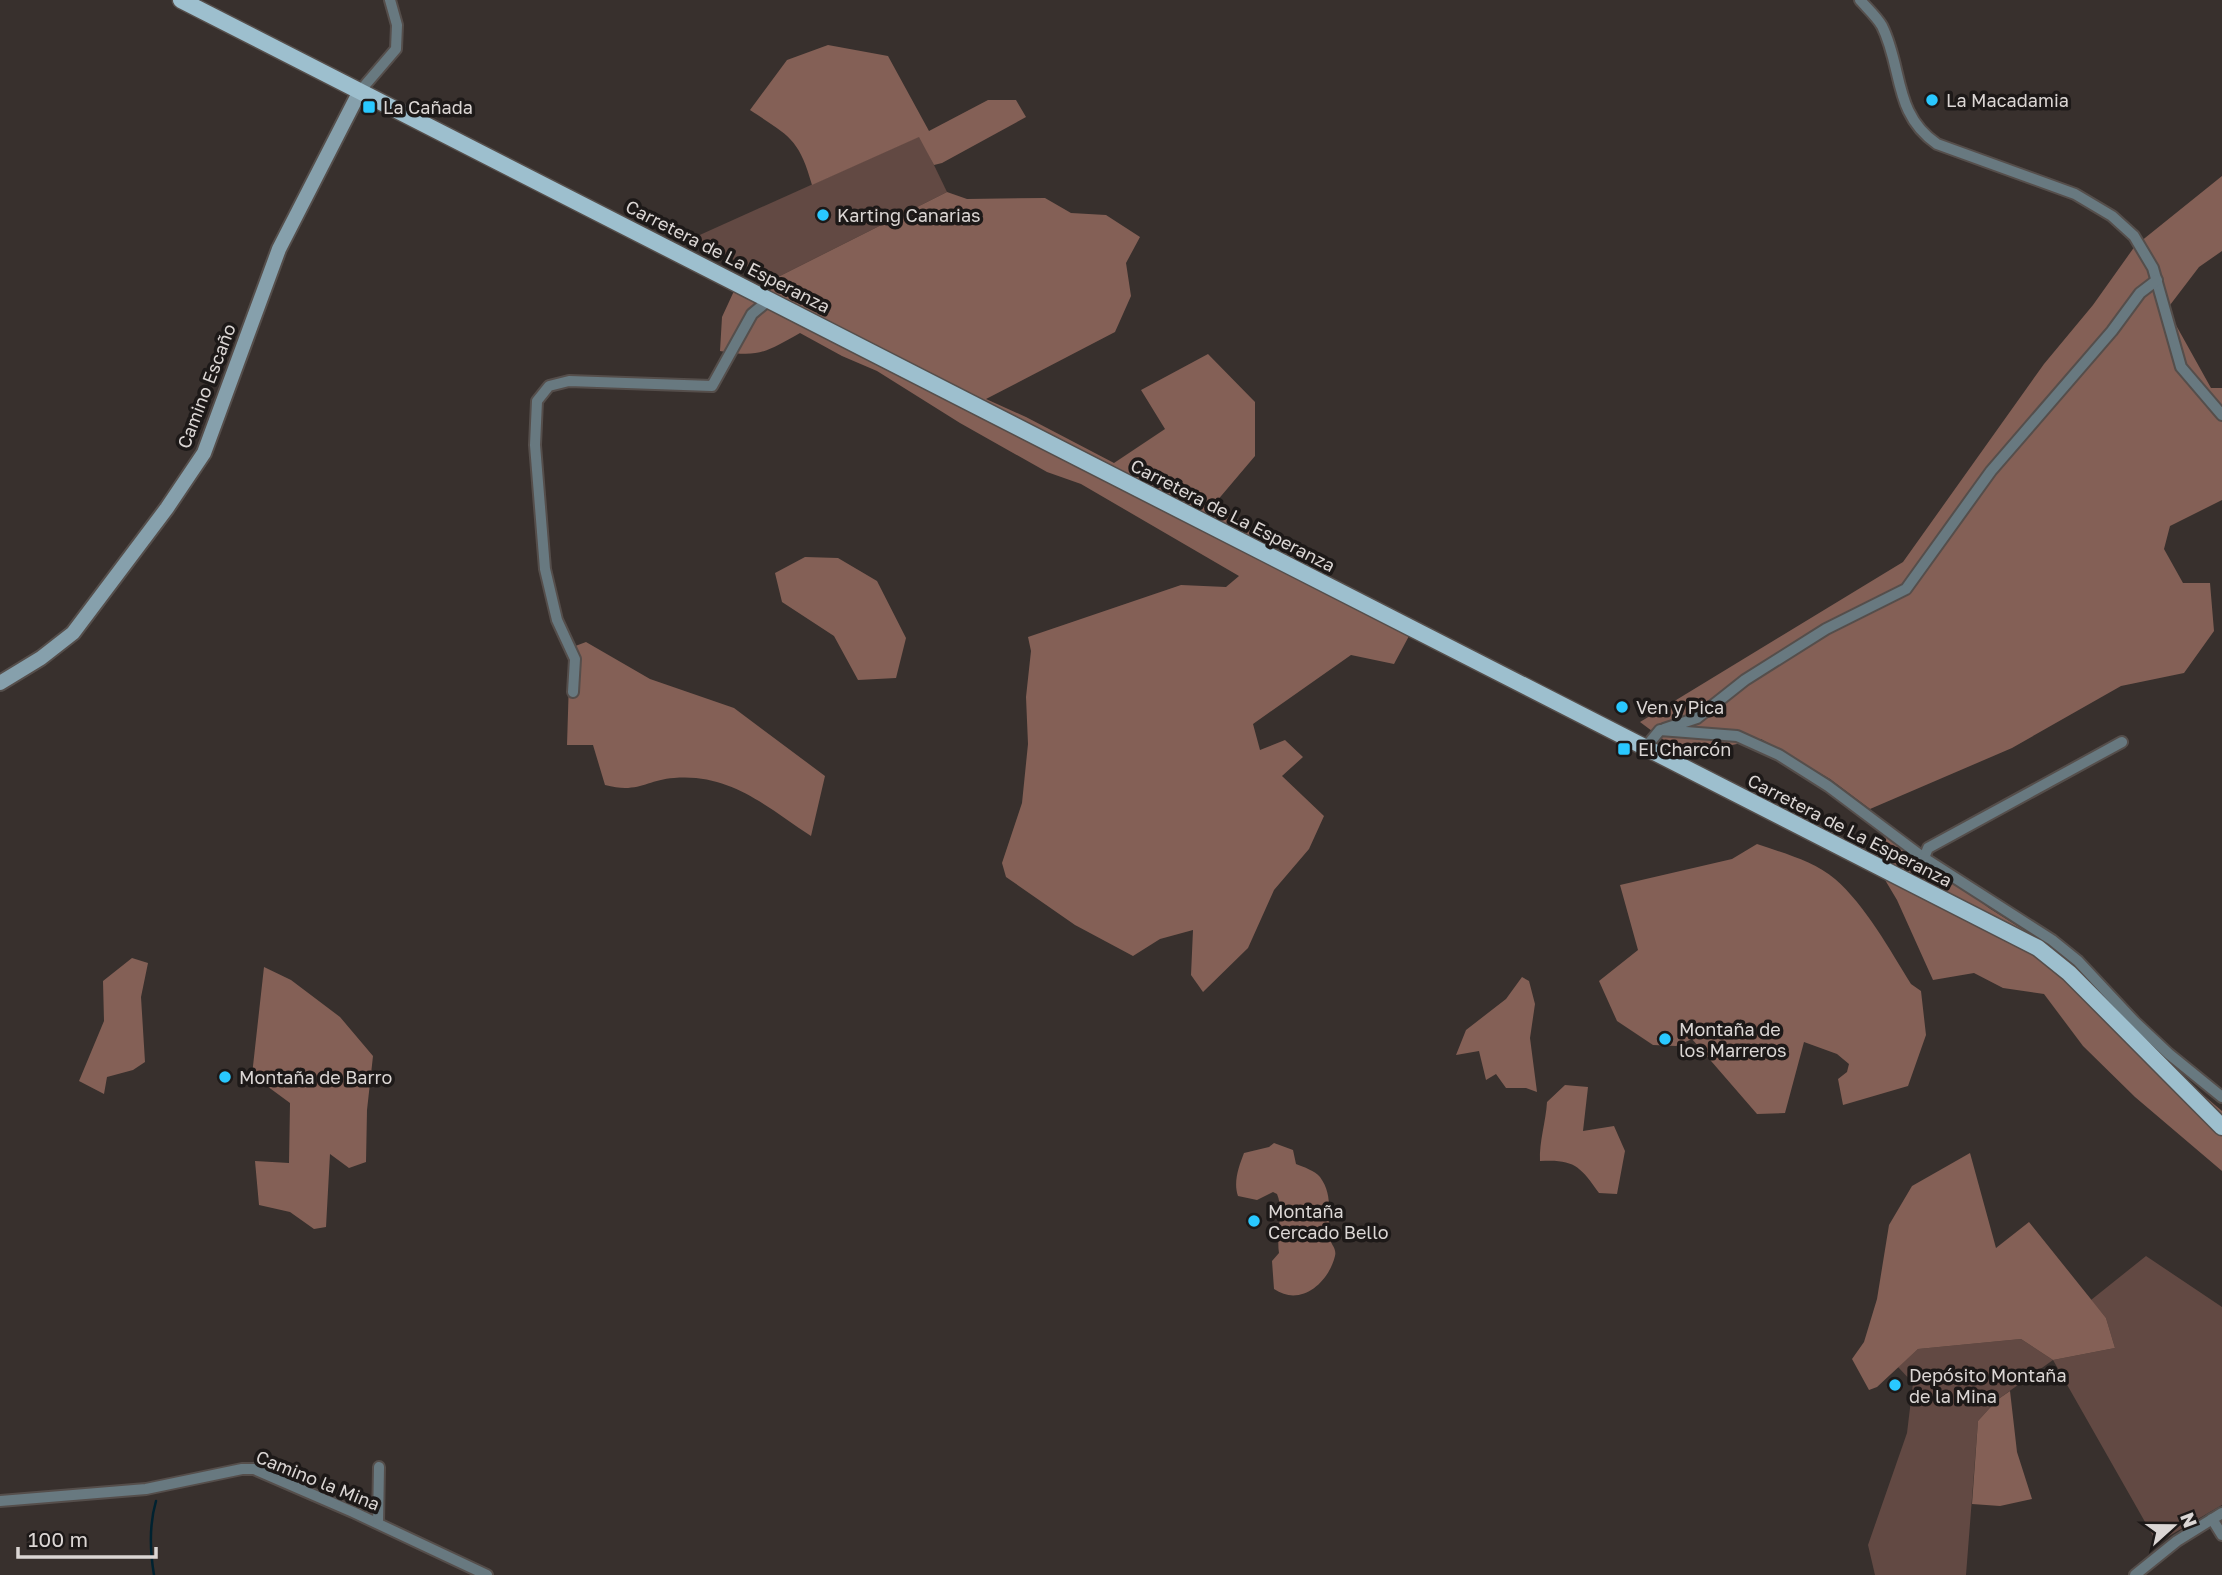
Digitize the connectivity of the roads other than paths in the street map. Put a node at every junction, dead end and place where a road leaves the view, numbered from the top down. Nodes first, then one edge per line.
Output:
1 (181, 0) edge
2 (390, 0) edge
3 (1860, 0) edge
4 (360, 91) junction
5 (2157, 280) junction
6 (770, 299) junction
7 (2222, 415) edge
8 (0, 683) edge
9 (573, 692) dead end
10 (1660, 730) junction
11 (2122, 742) dead end
12 (1646, 747) junction
13 (1924, 858) junction
14 (2222, 1097) edge
15 (2222, 1127) edge
16 (379, 1467) dead end
17 (0, 1501) edge
18 (2217, 1516) edge
19 (379, 1523) junction
20 (2222, 1535) edge
21 (463, 1570) edge
22 (487, 1575) edge
23 (2135, 1575) edge

1 - 4 main road, Carretera de La Esperanza
2 - 4 street
3 - 5 street
4 - 6 main road, Carretera de La Esperanza
4 - 8 main road, Camino Escaño
5 - 7 street
5 - 10 street
6 - 9 street
6 - 12 main road, Carretera de La Esperanza
10 - 12 street
10 - 13 street
11 - 13 street
12 - 15 main road, Carretera de La Esperanza
13 - 14 street
16 - 19 street
17 - 19 street, Camino la Mina
18 - 20 street
18 - 23 street
19 - 21 street, Camino la Mina
21 - 22 street, Camino la Mina

